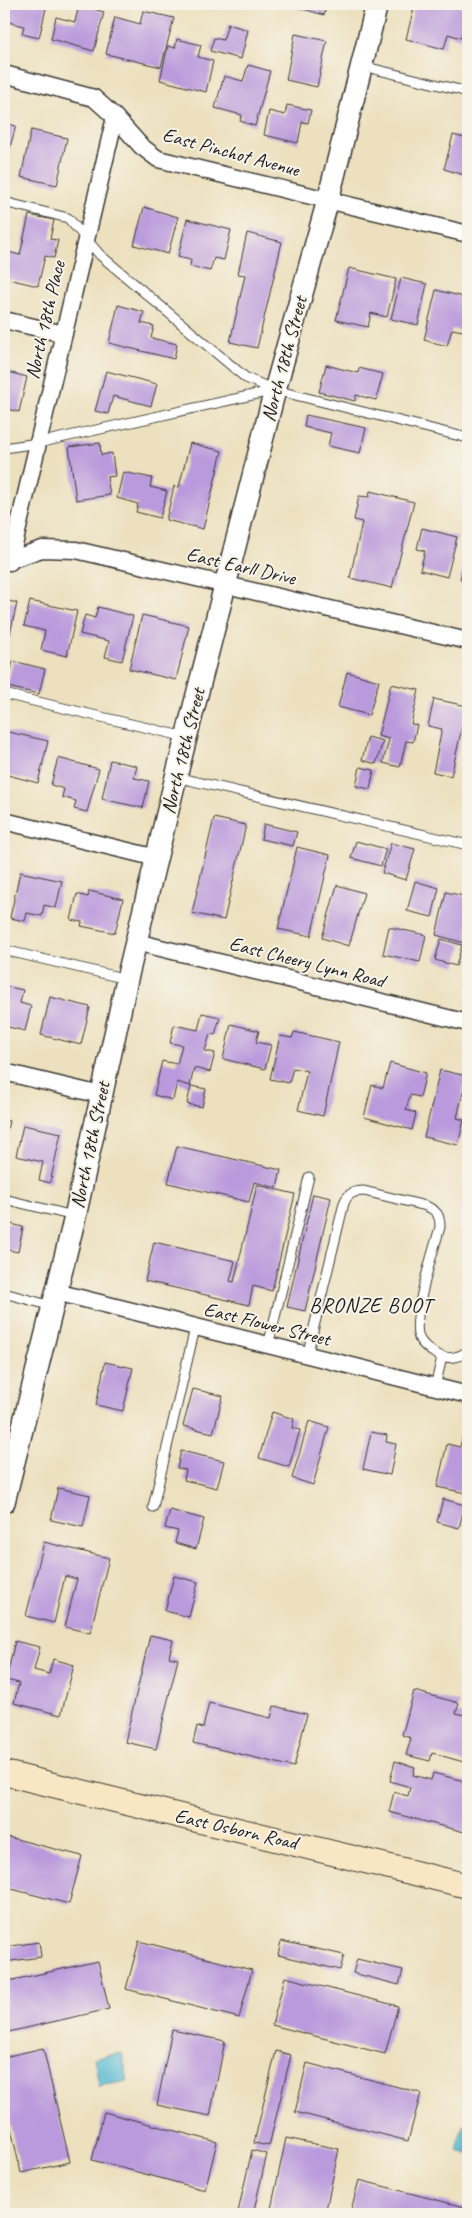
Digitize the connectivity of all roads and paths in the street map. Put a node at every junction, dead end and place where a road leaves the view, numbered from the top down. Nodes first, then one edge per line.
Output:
1 (377, 4) edge
2 (360, 65) junction
3 (4, 74) edge
4 (468, 92) edge
5 (115, 116) junction
6 (328, 200) junction
7 (4, 202) edge
8 (468, 234) edge
9 (85, 237) junction
10 (4, 320) edge
11 (64, 334) junction
12 (275, 390) junction
13 (468, 438) edge
14 (38, 443) junction
15 (4, 448) edge
16 (7, 562) edge
17 (225, 584) junction
18 (468, 641) edge
19 (4, 694) edge
20 (186, 737) junction
21 (176, 776) junction
22 (4, 821) edge
23 (468, 845) edge
24 (156, 858) junction
25 (136, 942) junction
26 (4, 950) edge
27 (127, 979) junction
28 (468, 1023) edge
29 (4, 1072) edge
30 (101, 1095) junction
31 (308, 1177) dead end
32 (4, 1200) edge
33 (75, 1216) junction
34 (4, 1293) edge
35 (54, 1299) junction
36 (194, 1328) junction
37 (268, 1346) junction
38 (468, 1351) edge
39 (307, 1356) junction
40 (442, 1357) junction
41 (435, 1387) junction
42 (468, 1395) edge
43 (4, 1502) edge
44 (153, 1506) dead end
45 (4, 1772) edge
46 (468, 1886) edge

1 - 2 street, North 18th Street
2 - 4 lane
2 - 6 street, North 18th Street
3 - 5 street, East Pinchot Avenue
5 - 6 street, East Pinchot Avenue
5 - 9 street, North 18th Place
6 - 8 street, East Pinchot Avenue
6 - 12 street, North 18th Street
7 - 9 lane
9 - 11 street, North 18th Place
9 - 12 lane
10 - 11 street
11 - 14 street, North 18th Place
12 - 13 lane
12 - 14 lane
12 - 17 street, North 18th Street
14 - 15 lane
14 - 16 street, North 18th Place
16 - 17 street, East Earll Drive
17 - 18 street, East Earll Drive
17 - 20 street, North 18th Street
19 - 20 lane
20 - 21 street, North 18th Street
21 - 23 lane
21 - 24 street, North 18th Street
22 - 24 street
24 - 25 street, North 18th Street
25 - 27 street, North 18th Street
25 - 28 street, East Cheery Lynn Road
26 - 27 lane
27 - 30 street, North 18th Street
29 - 30 street
30 - 33 street, North 18th Street
31 - 37 lane
32 - 33 lane
33 - 35 street, North 18th Street
34 - 35 lane
35 - 36 street, East Flower Street
35 - 43 street, North 18th Street
36 - 37 street, East Flower Street
36 - 44 lane
37 - 39 street, East Flower Street
38 - 40 lane
39 - 40 lane
39 - 41 street, East Flower Street
40 - 41 lane
41 - 42 street, East Flower Street
45 - 46 main road, East Osborn Road

